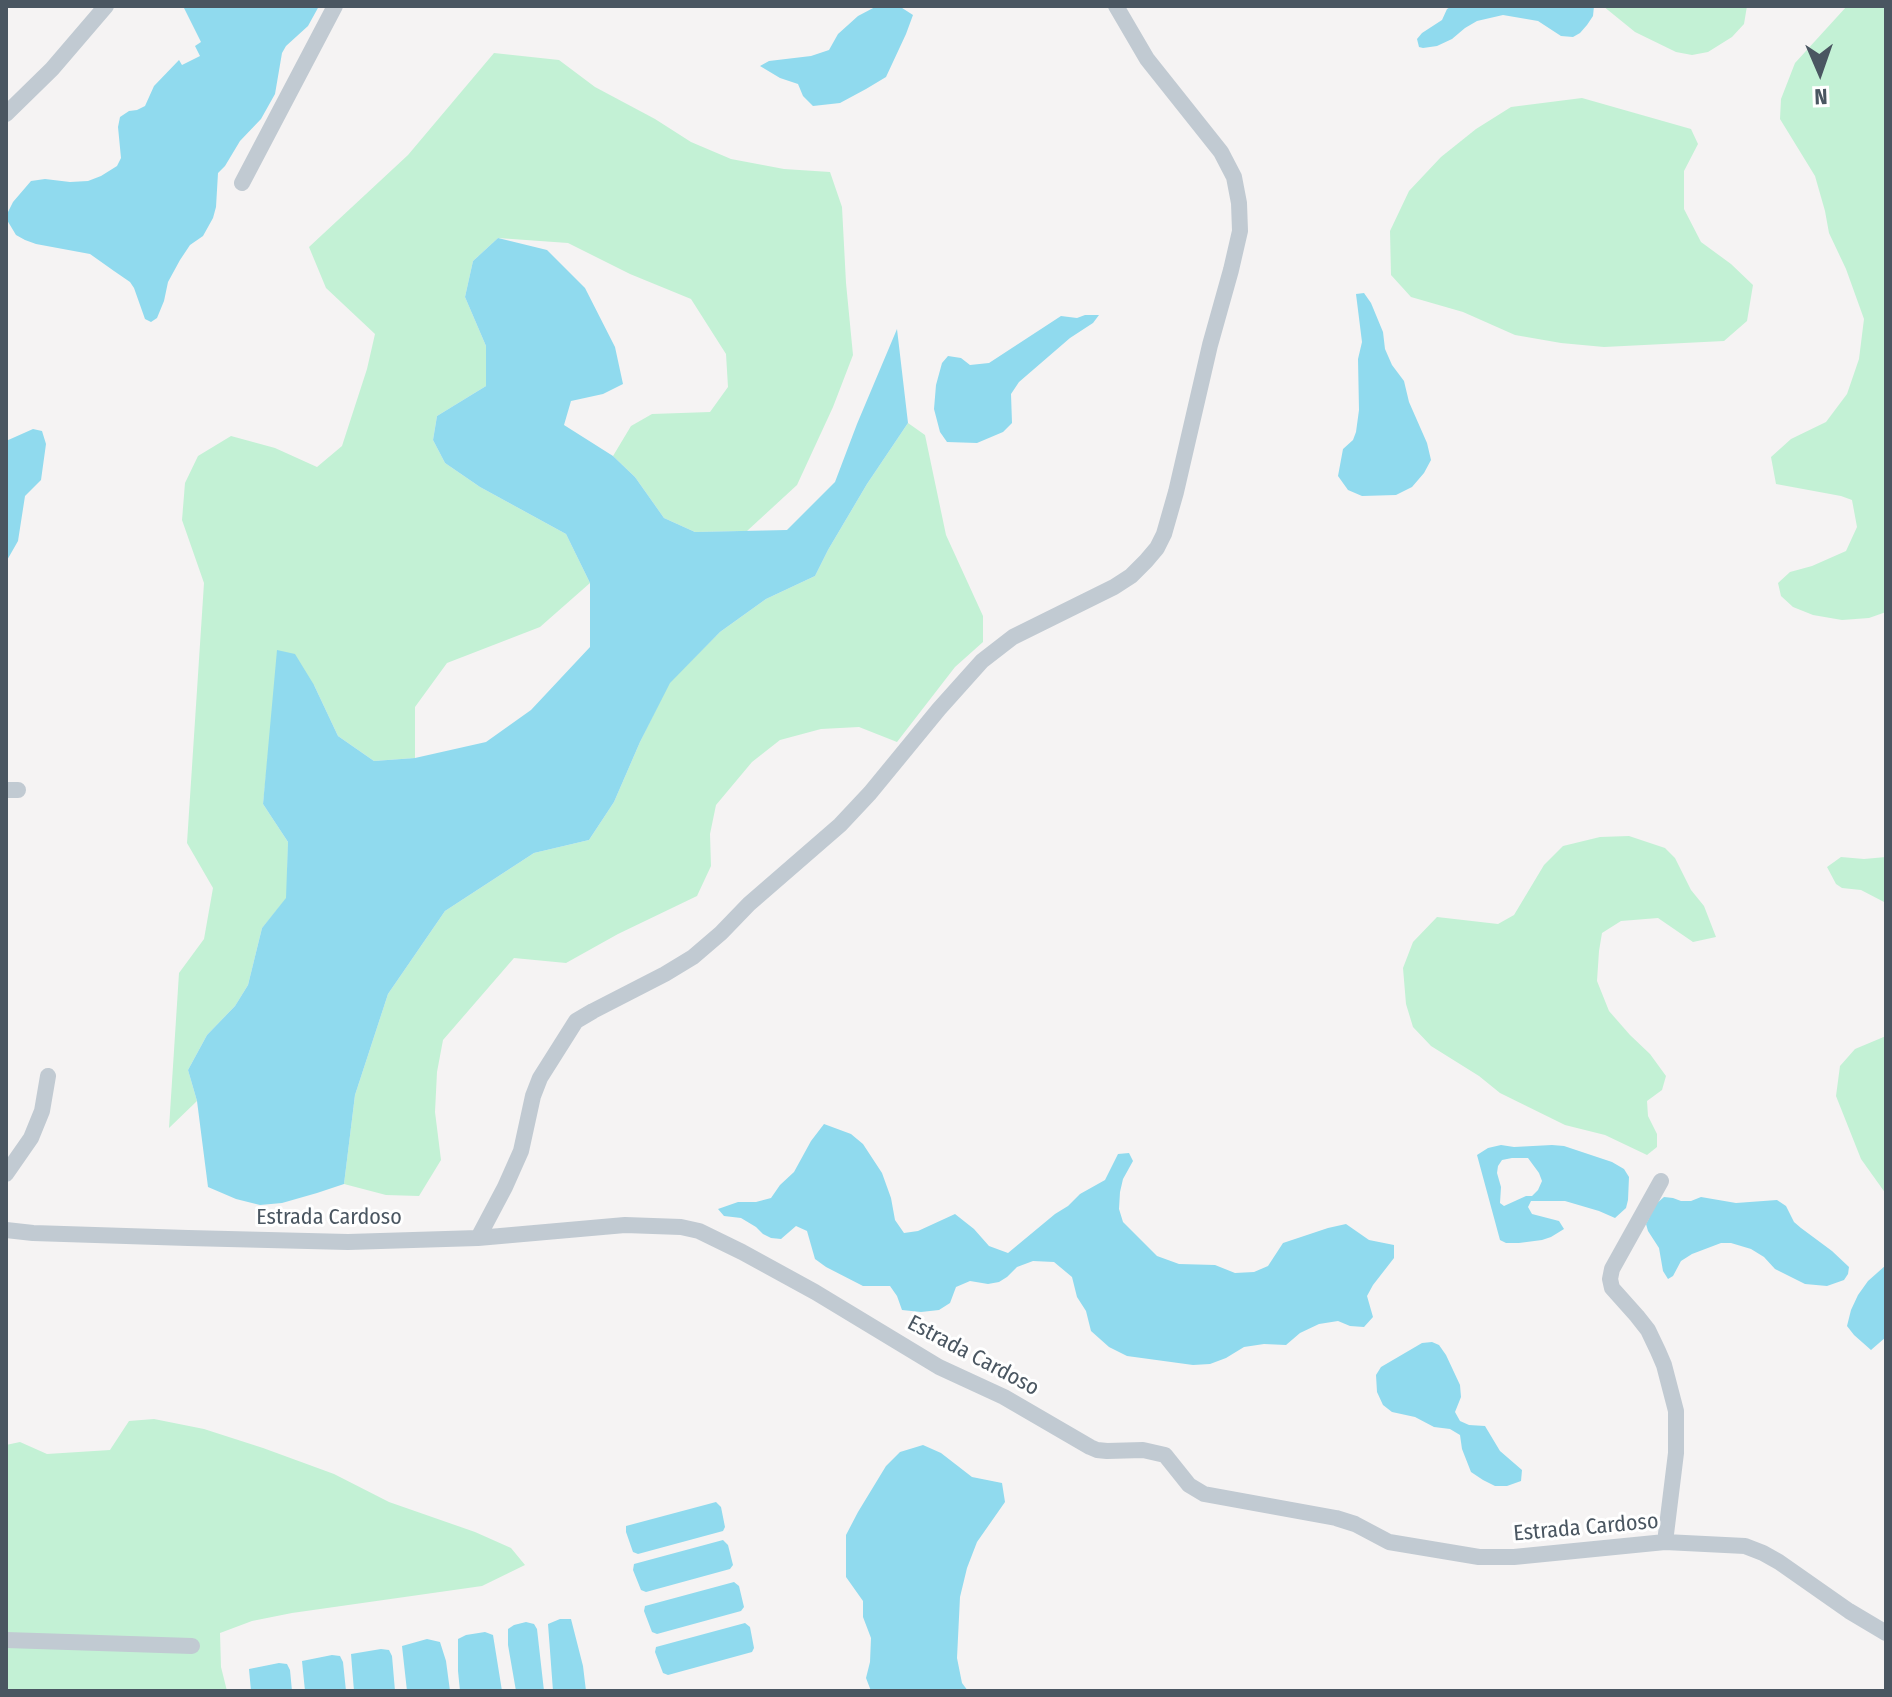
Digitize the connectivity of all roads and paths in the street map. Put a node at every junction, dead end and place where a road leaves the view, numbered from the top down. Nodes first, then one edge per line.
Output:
1 (106, 6) edge
2 (335, 6) edge
3 (1116, 6) edge
4 (6, 114) edge
5 (242, 183) dead end
6 (48, 1076) dead end
7 (6, 1174) edge
8 (1661, 1181) dead end
9 (6, 1230) edge
10 (478, 1238) junction
11 (1665, 1542) junction
12 (1886, 1633) edge
13 (6, 1640) edge
14 (192, 1646) dead end

1 - 4 street
2 - 5 street
3 - 10 street
6 - 7 street
8 - 11 street
9 - 10 street, Estrada Cardoso
10 - 11 street, Estrada Cardoso
11 - 12 street, Estrada Cardoso
13 - 14 street

